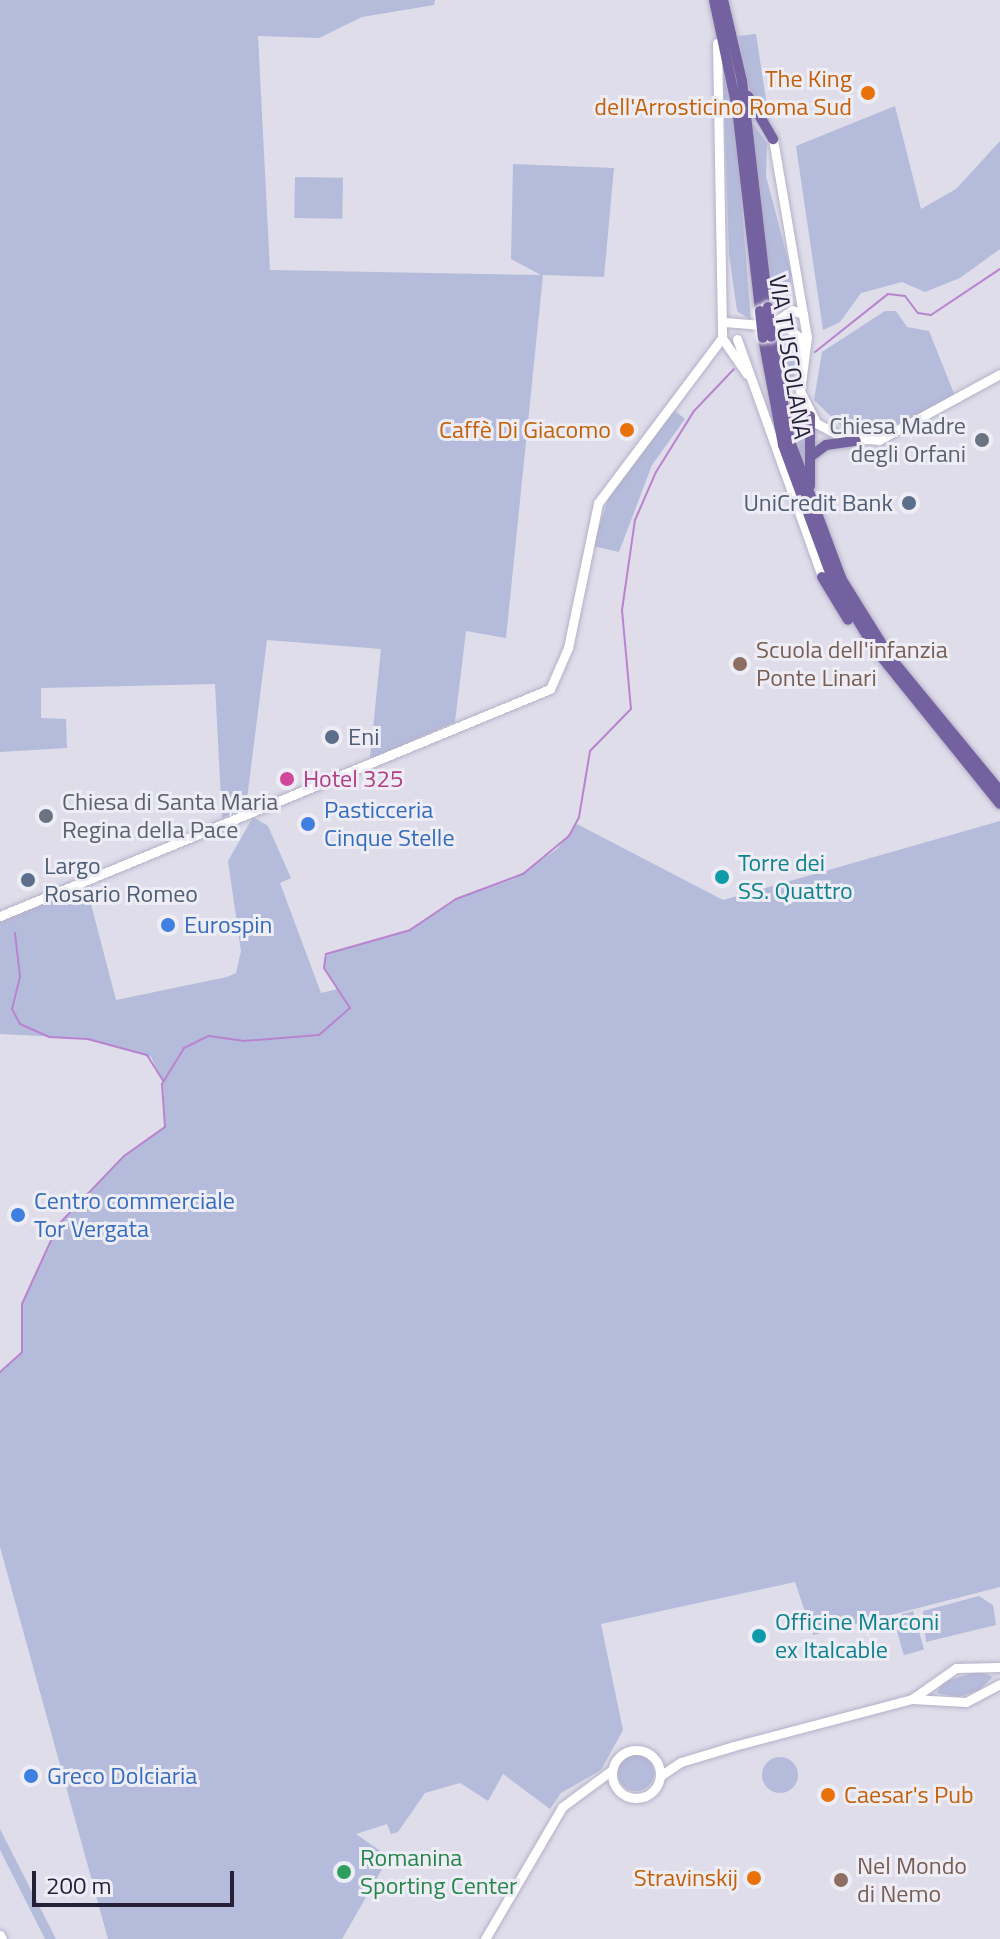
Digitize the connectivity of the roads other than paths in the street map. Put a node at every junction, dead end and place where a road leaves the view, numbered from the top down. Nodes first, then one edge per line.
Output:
1 (713, 0) edge
2 (723, 0) edge
3 (717, 43) joint
4 (742, 81) junction
5 (773, 139) joint
6 (764, 309) junction
7 (786, 314) junction
8 (804, 318) junction
9 (739, 321) junction
10 (724, 322) junction
11 (765, 323) junction
12 (789, 328) junction
13 (767, 337) junction
14 (731, 340) junction
15 (802, 357) junction
16 (747, 374) junction
17 (1000, 374) edge
18 (810, 416) junction
19 (856, 441) junction
20 (810, 457) junction
21 (813, 512) junction
22 (822, 577) joint
23 (865, 636) junction
24 (1000, 791) edge
25 (1000, 804) edge
26 (0, 916) edge
27 (1000, 1667) edge
28 (1000, 1684) edge
29 (912, 1699) junction
30 (655, 1758) junction
31 (681, 1762) junction
32 (612, 1770) junction
33 (660, 1776) junction
34 (593, 1786) junction
35 (616, 1788) junction
36 (485, 1939) edge

1 - 3 main road
1 - 6 main road, VIA TUSCOLANA
2 - 4 main road, VIA TUSCOLANA
3 - 10 street
4 - 5 main road
4 - 6 main road, VIA TUSCOLANA
5 - 8 street, VIA TUSCOLANA
6 - 13 main road, VIA TUSCOLANA, bridge
7 - 8 street
7 - 11 street
7 - 12 street
8 - 12 street
8 - 15 street, VIA TUSCOLANA
9 - 10 street
9 - 11 street
9 - 14 street
10 - 14 street
11 - 12 street
11 - 14 street
12 - 15 street
13 - 21 main road, VIA TUSCOLANA
13 - 23 main road, VIA TUSCOLANA
14 - 16 street
14 - 16 street, VIA TUSCOLANA
14 - 26 street
15 - 18 street
16 - 22 street, VIA TUSCOLANA
17 - 19 street
18 - 19 street
18 - 20 main road
19 - 20 main road
20 - 21 main road
21 - 24 main road, VIA TUSCOLANA
22 - 23 main road
23 - 25 main road, VIA TUSCOLANA
27 - 29 street
28 - 29 street
29 - 31 street
30 - 31 street
30 - 32 street
30 - 33 street
31 - 33 street
32 - 34 street
32 - 35 street
33 - 35 street
34 - 35 street
34 - 36 street

